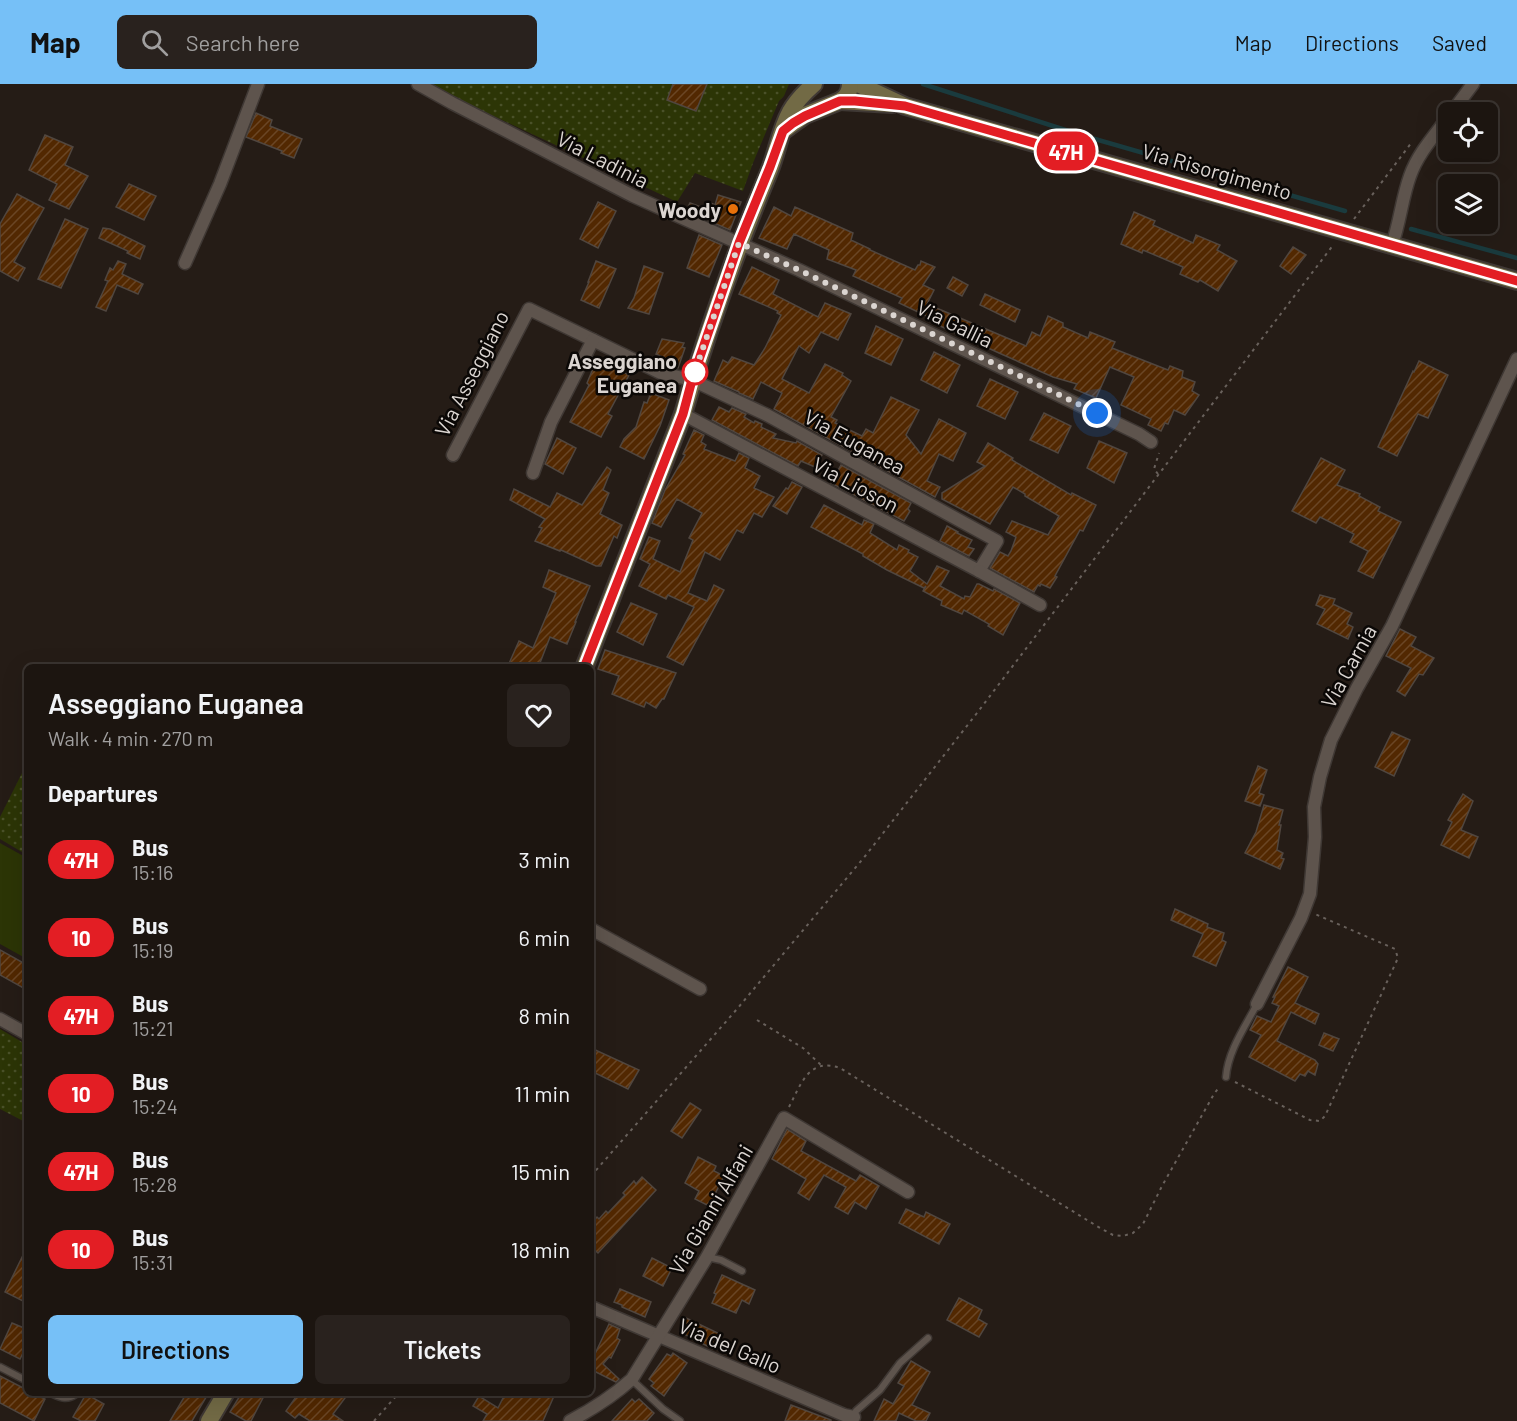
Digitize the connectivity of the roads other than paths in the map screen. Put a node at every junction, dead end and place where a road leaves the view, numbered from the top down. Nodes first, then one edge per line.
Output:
1 (258, 84) edge
2 (418, 84) edge
3 (815, 84) edge
4 (850, 84) edge
5 (858, 84) edge
6 (1473, 84) edge
7 (837, 102) junction
8 (1459, 102) edge
9 (905, 106) junction
10 (1438, 130) edge
11 (783, 131) junction
12 (739, 243) junction
13 (1392, 245) junction
14 (185, 263) dead end
15 (1517, 281) edge
16 (593, 340) junction
17 (1517, 359) edge
18 (692, 380) junction
19 (683, 414) junction
20 (1151, 442) road end
21 (453, 455) dead end
22 (533, 473) dead end
23 (979, 571) junction
24 (1040, 605) dead end
25 (586, 664) edge
26 (594, 931) edge
27 (700, 989) dead end
28 (1257, 1004) joint
29 (0, 1019) edge
30 (24, 1032) edge
31 (1226, 1077) road end
32 (908, 1192) dead end
33 (707, 1257) junction
34 (742, 1271) dead end
35 (594, 1308) edge
36 (658, 1335) junction
37 (928, 1338) dead end
38 (0, 1367) edge
39 (24, 1379) edge
40 (632, 1379) junction
41 (224, 1396) edge
42 (856, 1419) edge
43 (209, 1421) edge
44 (570, 1421) edge
45 (680, 1421) edge

1 - 14 street
2 - 12 street, Via Ladinia
3 - 7 street
3 - 11 street
4 - 7 street
5 - 9 street, Via Risorgimento
6 - 8 street
7 - 9 street, Via Risorgimento
7 - 11 street
9 - 13 street, Via Risorgimento
10 - 13 street
11 - 12 street
12 - 18 street
12 - 20 street, Via Gallia
13 - 15 street, Via Risorgimento
16 - 18 street, Via Asseggiano
16 - 21 street, Via Asseggiano
16 - 22 street
17 - 28 street, Via Carnia
18 - 19 street
18 - 23 street, Via Euganea
19 - 23 street, Via Lioson
19 - 25 street
23 - 24 street, Via Lioson
26 - 27 street
28 - 31 lane
29 - 30 street
32 - 33 street, Via Gianni Alfani
33 - 34 lane
33 - 36 street, Via Gianni Alfani
35 - 36 street, Via del Gallo
36 - 40 street, Via Gianni Alfani
36 - 42 street, Via del Gallo
37 - 42 lane
38 - 39 lane
40 - 44 street, Via Gianni Alfani
40 - 45 lane
41 - 43 street

